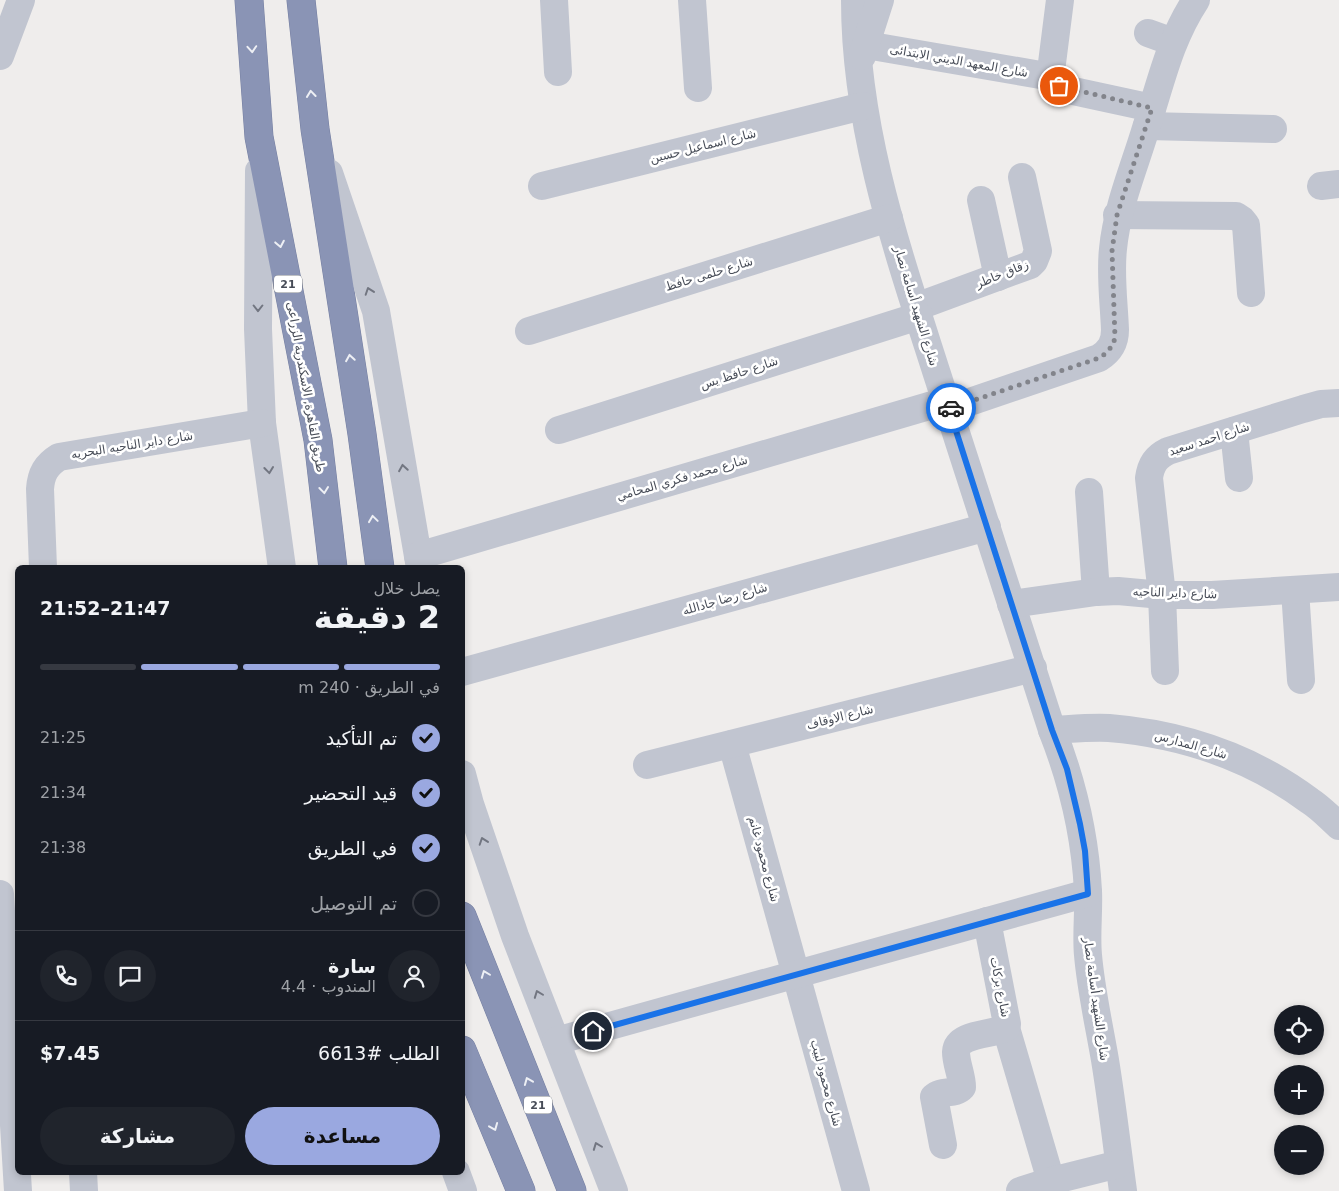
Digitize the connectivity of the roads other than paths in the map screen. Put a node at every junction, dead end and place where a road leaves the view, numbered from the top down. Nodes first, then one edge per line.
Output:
1 (21, 0) edge
2 (250, 0) edge
3 (302, 0) edge
4 (554, 0) edge
5 (692, 0) edge
6 (855, 0) edge
7 (880, 0) edge
8 (1060, 0) edge
9 (1196, 0) edge
10 (0, 56) edge
11 (862, 57) junction
12 (558, 72) dead end
13 (1052, 77) junction
14 (698, 88) dead end
15 (863, 106) junction
16 (1149, 117) junction
17 (315, 129) junction
18 (1273, 129) dead end
19 (259, 137) junction
20 (1022, 177) dead end
21 (542, 186) dead end
22 (981, 200) dead end
23 (1117, 215) junction
24 (889, 218) junction
25 (998, 276) junction
26 (1251, 293) dead end
27 (918, 312) junction
28 (529, 331) dead end
29 (1339, 403) edge
30 (947, 405) junction
31 (262, 423) junction
32 (559, 430) dead end
33 (1234, 431) junction
34 (1239, 478) dead end
35 (1089, 492) dead end
36 (987, 527) junction
37 (419, 562) edge
38 (43, 565) edge
39 (282, 565) edge
40 (333, 565) edge
41 (380, 565) edge
42 (1339, 587) edge
43 (1295, 590) junction
44 (1096, 592) junction
45 (1162, 595) junction
46 (1011, 604) junction
47 (1033, 668) junction
48 (465, 671) edge
49 (1165, 671) dead end
50 (1301, 680) dead end
51 (1052, 730) junction
52 (732, 744) junction
53 (647, 765) dead end
54 (465, 785) edge
55 (1339, 826) edge
56 (0, 894) edge
57 (1088, 894) junction
58 (987, 921) junction
59 (465, 924) edge
60 (796, 974) junction
61 (1006, 1028) junction
62 (556, 1041) junction
63 (465, 1057) edge
64 (15, 1142) edge
65 (943, 1145) dead end
66 (1119, 1164) junction
67 (17, 1175) edge
68 (82, 1175) edge
69 (457, 1175) edge
70 (1051, 1181) junction
71 (18, 1191) edge
72 (84, 1191) edge
73 (463, 1191) edge
74 (520, 1191) edge
75 (572, 1191) edge
76 (614, 1191) edge
77 (856, 1191) edge
78 (1020, 1191) edge
79 (1123, 1191) edge

1 - 10 street
2 -> 19 highway, طريق القاهرة, الاسكندرية الزراعى / 21
17 -> 3 highway
4 - 12 street
5 - 14 street
6 - 11 street, شارع الشهيد أسامة نصار
7 - 11 street
8 - 13 street
9 - 16 street, شارع محمد فكري المحامي
11 - 13 street, شارع المعهد الديني الابتدائى
11 - 15 street, شارع الشهيد أسامة نصار
13 - 16 street
15 - 21 street, شارع اسماعيل حسين
15 - 24 street, شارع الشهيد أسامة نصار
16 - 18 street
16 - 23 street, شارع محمد فكري المحامي
37 -> 17 street
41 -> 17 highway
19 -> 31 street
19 -> 40 highway, طريق القاهرة, الاسكندرية الزراعى / 21
20 - 25 street, زقاق خاطر
22 - 25 street
23 - 26 street
23 - 30 street, شارع محمد فكري المحامي
24 - 27 street, شارع الشهيد أسامة نصار
24 - 28 street, شارع حلمى حافظ
25 - 27 street, زقاق خاطر
27 - 30 street, شارع الشهيد أسامة نصار
27 - 32 street, شارع حافظ يس
29 - 33 street, شارع احمد سعيد
30 - 36 street, شارع الشهيد أسامة نصار
30 - 37 street, شارع محمد فكري المحامي
31 - 38 street, شارع داير الناحيه البحريه
31 -> 39 street
33 - 34 street
33 - 45 street, شارع احمد سعيد
35 - 44 street
36 - 46 street, شارع الشهيد أسامة نصار
36 - 48 street, شارع رضا جادالله
42 - 43 street, شارع داير الناحيه
43 - 45 street, شارع داير الناحيه
43 - 50 street
44 - 45 street, شارع داير الناحيه
44 - 46 street, شارع داير الناحيه
45 - 49 street
46 - 47 street, شارع الشهيد أسامة نصار
47 - 51 street, شارع الشهيد أسامة نصار
47 - 52 street, شارع الاوقاف
51 - 55 street, شارع المدارس
51 - 57 street, شارع الشهيد أسامة نصار
52 - 53 street, شارع الاوقاف
52 - 60 street, شارع محمود غانم
62 -> 54 street
56 - 64 street
57 - 58 street
57 - 66 street, شارع الشهيد أسامة نصار
58 - 60 street
58 - 61 street, شارع بركات
75 -> 59 highway, 21
60 - 62 street
60 - 77 street, شارع محمود لبيب
61 - 65 street, شارع بركات
61 - 70 street
76 -> 62 street
63 -> 74 highway
66 - 70 street
66 - 79 street, شارع الشهيد أسامة نصار
67 - 71 street
68 - 72 street
69 - 73 street
70 - 78 street

